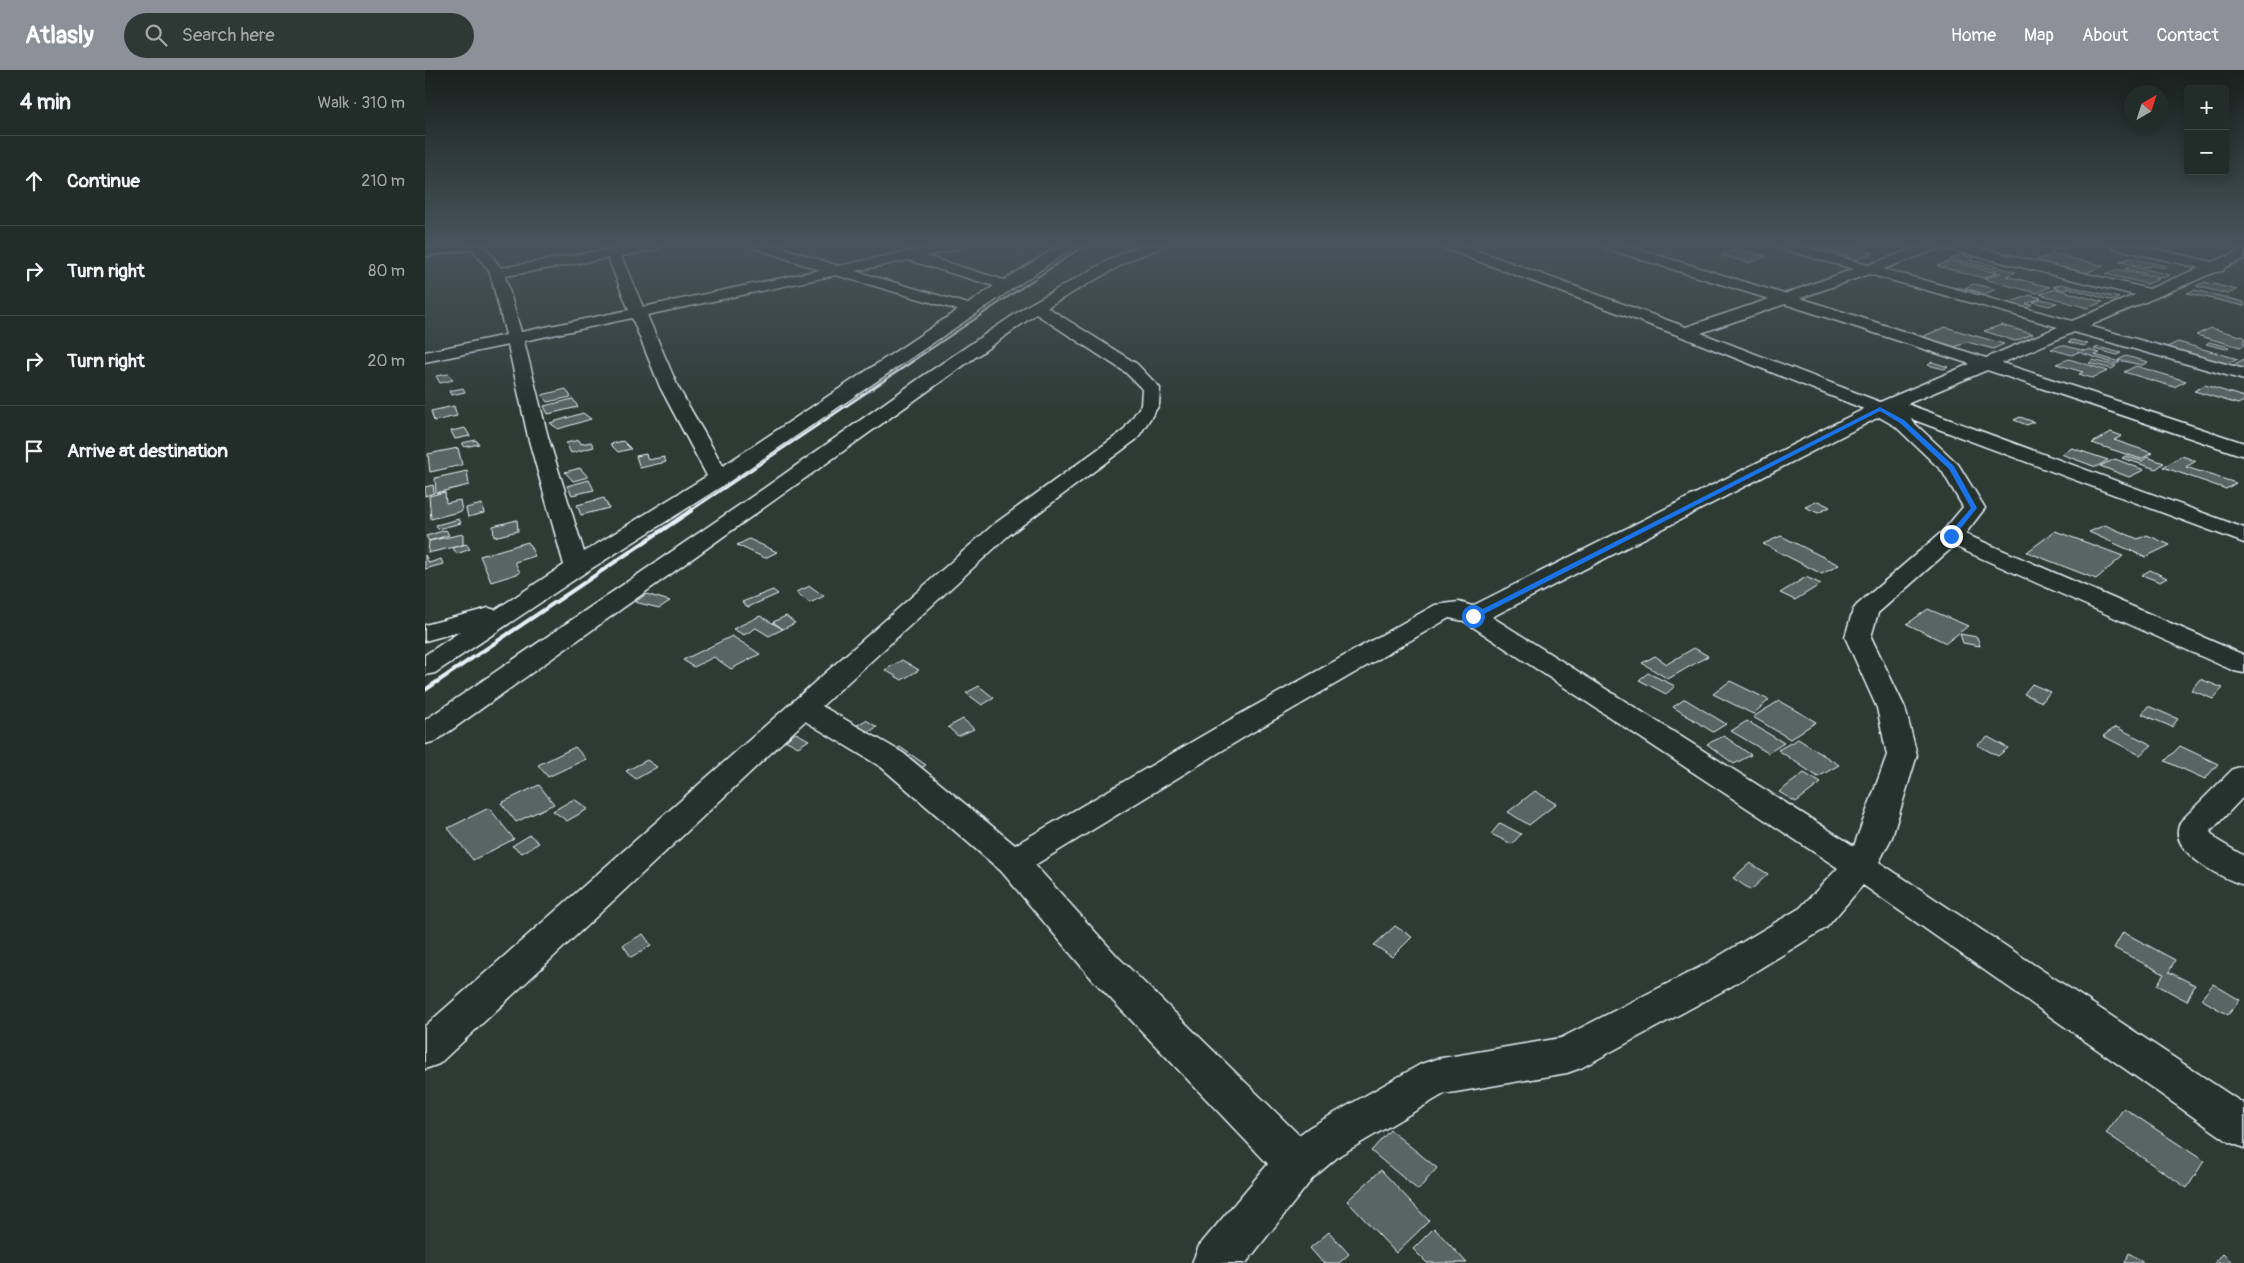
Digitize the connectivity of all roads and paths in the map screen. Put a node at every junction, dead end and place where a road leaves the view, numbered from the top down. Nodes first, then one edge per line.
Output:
1 (505, 301) edge
2 (631, 301) edge
3 (695, 301) edge
4 (941, 301) edge
5 (982, 301) edge
6 (1046, 301) edge
7 (1599, 301) edge
8 (1778, 301) edge
9 (1788, 301) edge
10 (1981, 301) edge
11 (2134, 301) edge
12 (1035, 307) junction
13 (970, 309) junction
14 (636, 313) junction
15 (2073, 326) junction
16 (1686, 333) junction
17 (515, 338) junction
18 (425, 357) edge
19 (1984, 364) junction
20 (2244, 374) edge
21 (1885, 407) junction
22 (2244, 450) edge
23 (719, 478) junction
24 (1951, 536) junction
25 (2244, 536) edge
26 (577, 567) junction
27 (513, 609) junction
28 (1473, 616) junction
29 (425, 633) edge
30 (2244, 665) edge
31 (425, 667) edge
32 (803, 707) junction
33 (425, 734) edge
34 (2244, 777) edge
35 (1013, 862) junction
36 (1860, 866) junction
37 (2244, 872) edge
38 (425, 1051) edge
39 (2244, 1128) edge
40 (1297, 1163) junction
41 (1216, 1263) edge

1 - 17 street
2 - 14 street
3 - 14 street
4 - 13 street
5 - 13 street
6 - 12 street
7 - 16 street
8 - 16 street
9 - 19 street
10 - 15 street
11 - 15 street
12 - 32 street
12 - 33 street
13 - 23 street
14 - 17 street
14 - 23 street
15 - 19 street
15 - 20 street
16 - 21 street
17 - 18 street
17 - 26 street
19 - 21 street
19 - 22 street
21 - 24 street
21 - 25 street
21 - 28 street
23 - 26 street
24 - 30 street
24 - 36 street
26 - 27 street
27 - 29 street
27 - 31 street
28 - 35 street
28 - 36 street
32 - 35 street
32 - 38 street
34 - 37 street
35 - 40 street
36 - 39 street
36 - 40 street
40 - 41 street

